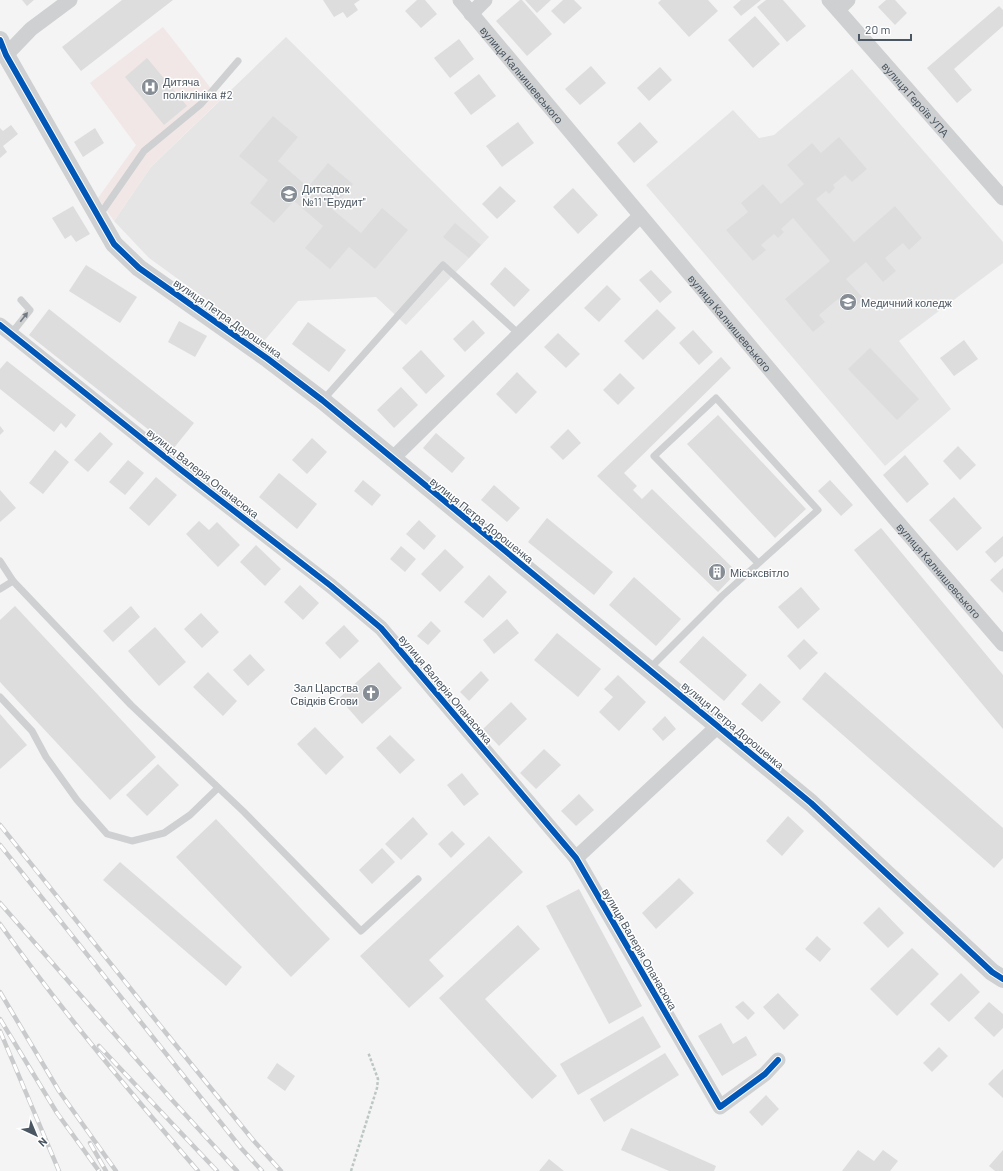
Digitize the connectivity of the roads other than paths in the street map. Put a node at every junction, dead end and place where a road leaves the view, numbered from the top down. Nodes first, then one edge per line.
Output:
1 (70, 0) edge
2 (460, 0) edge
3 (485, 0) edge
4 (838, 3) edge
5 (471, 14) junction
6 (2, 51) edge
7 (238, 61) dead end
8 (1003, 198) edge
9 (640, 216) junction
10 (98, 218) junction
11 (21, 300) dead end
12 (5, 329) edge
13 (520, 334) junction
14 (322, 400) junction
15 (392, 459) junction
16 (0, 561) edge
17 (758, 563) junction
18 (13, 581) junction
19 (0, 589) edge
20 (1003, 644) edge
21 (649, 669) junction
22 (0, 697) edge
23 (718, 726) junction
24 (218, 788) junction
25 (576, 858) junction
26 (418, 879) dead end
27 (999, 975) edge
28 (778, 1060) dead end

1 - 6 street
2 - 5 street, вулиця Калнишевського
3 - 5 street
4 - 8 street, вулиця Героїв УПА
5 - 9 street, вулиця Калнишевського
6 - 10 street, вулиця Петра Дорошенка
7 - 10 lane
9 - 13 street
9 - 20 street, вулиця Калнишевського
10 - 14 street, вулиця Петра Дорошенка
12 -> 11 lane
12 - 25 street, вулиця Валерія Опанасюка
13 - 14 lane
13 - 15 street
14 - 15 street, вулиця Петра Дорошенка
15 - 21 street, вулиця Петра Дорошенка
16 - 18 lane
17 - 17 lane
17 - 21 lane
18 - 19 lane
18 - 24 lane
21 - 23 street, вулиця Петра Дорошенка
22 - 24 lane
23 - 25 street
23 - 27 street, вулиця Петра Дорошенка
24 - 26 lane
25 - 28 street, вулиця Валерія Опанасюка

